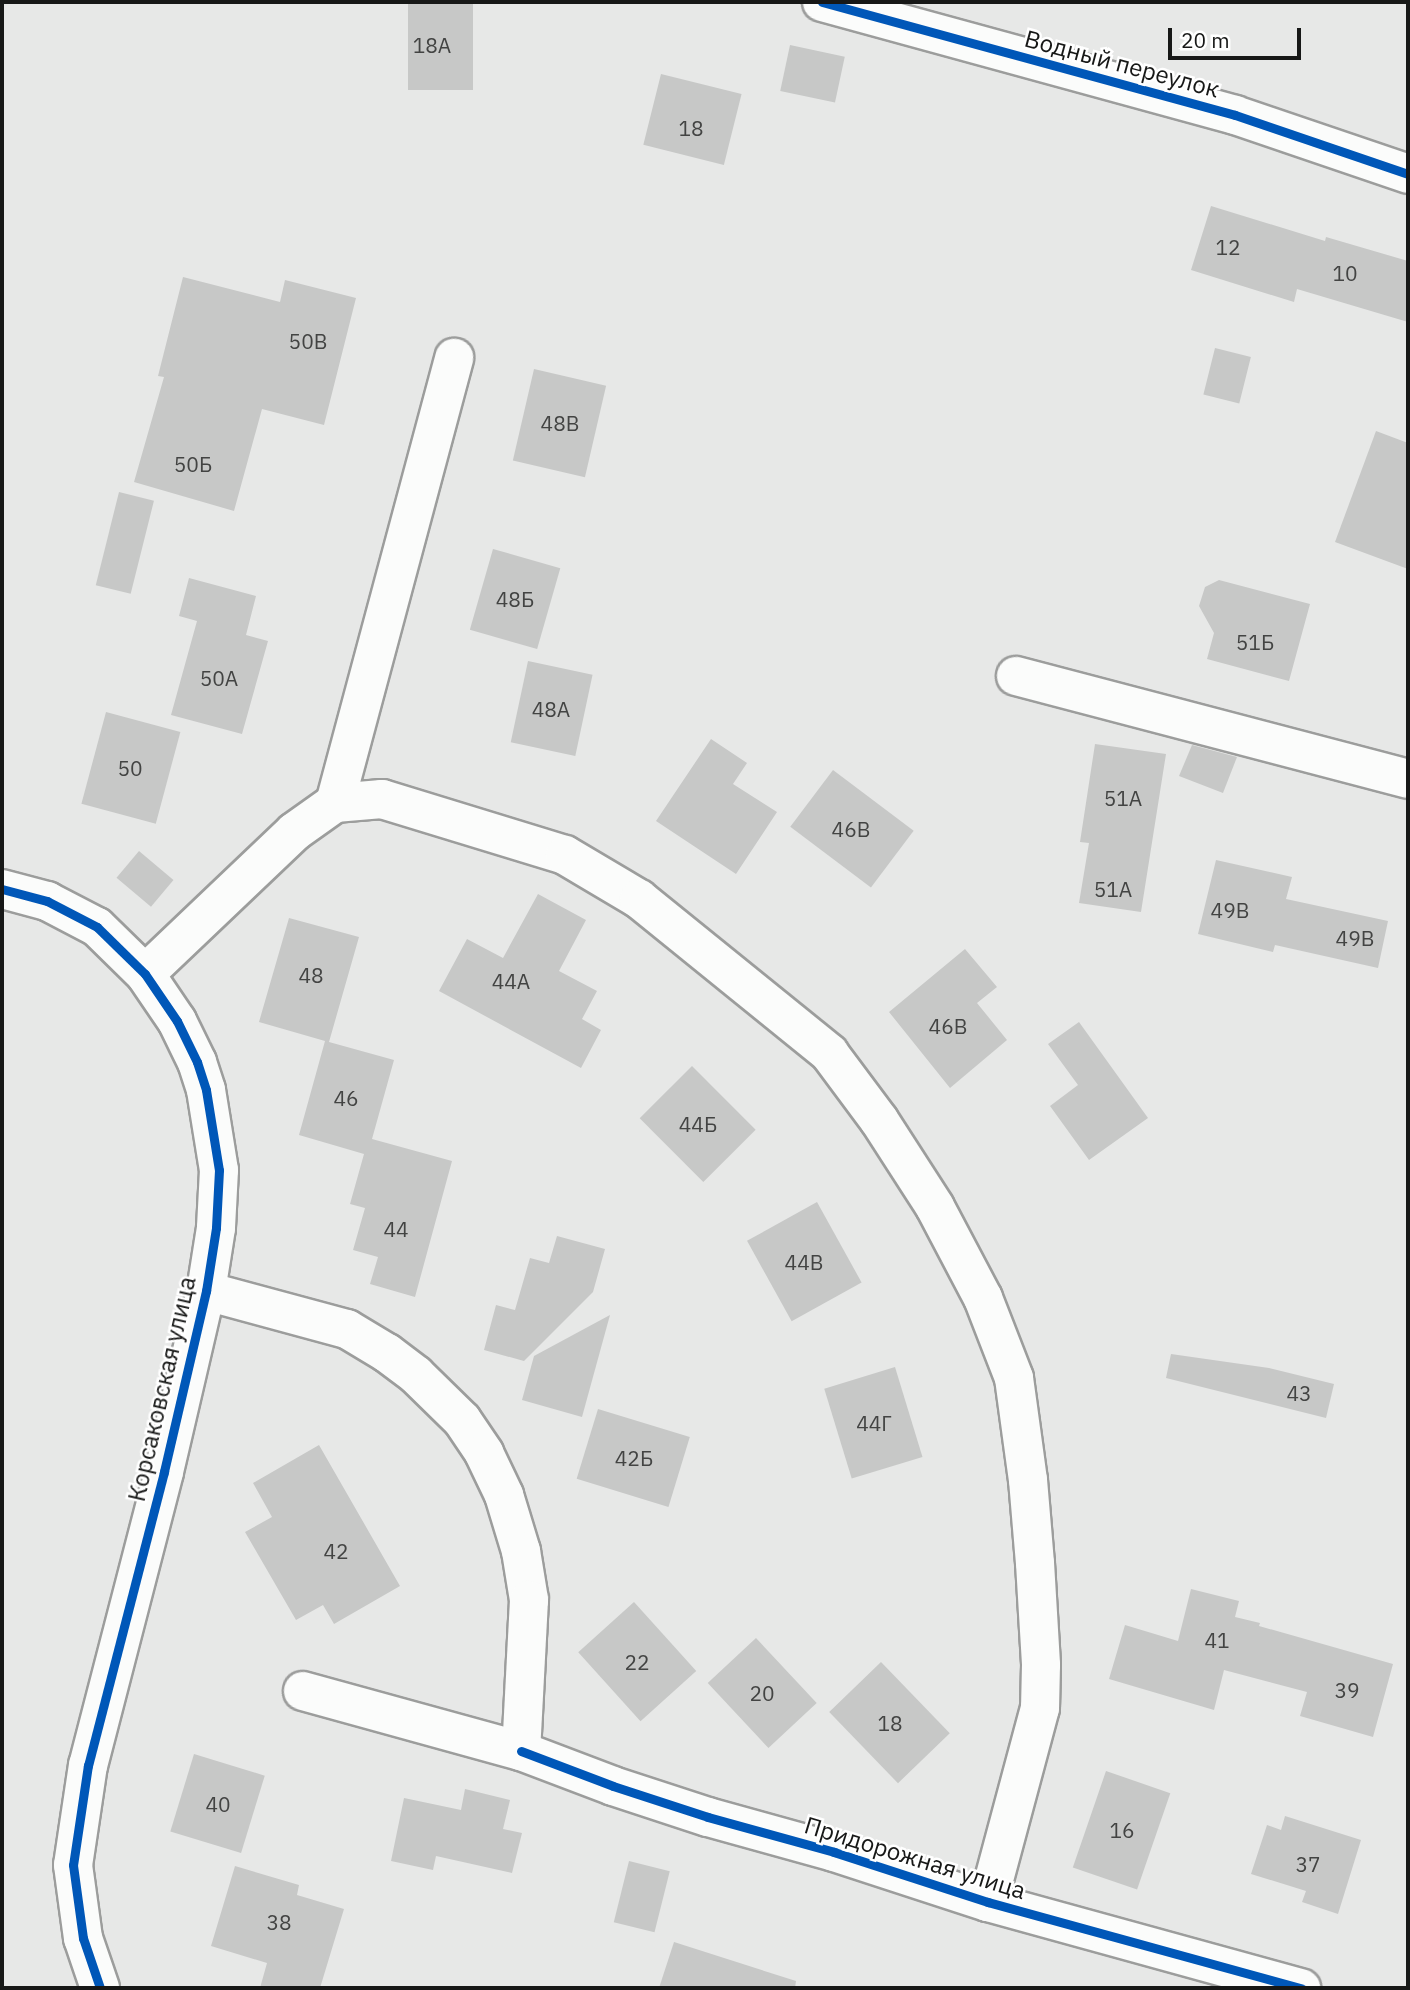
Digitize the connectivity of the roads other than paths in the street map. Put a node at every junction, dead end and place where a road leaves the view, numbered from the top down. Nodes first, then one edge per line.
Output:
1 (822, 2) edge
2 (1408, 174) edge
3 (454, 358) dead end
4 (1016, 676) dead end
5 (1408, 779) edge
6 (335, 803) junction
7 (2, 889) edge
8 (145, 974) junction
9 (206, 1291) junction
10 (303, 1691) dead end
11 (521, 1751) junction
12 (988, 1902) junction
13 (100, 1988) edge
14 (1301, 1988) edge

1 - 2 street, Водный переулок
3 - 6 street
4 - 5 street
6 - 8 street
6 - 12 street
7 - 8 street, Корсаковская улица
8 - 9 street, Корсаковская улица
9 - 11 street
9 - 13 street, Корсаковская улица
10 - 11 street, Придорожная улица
11 - 12 street, Придорожная улица
12 - 14 street, Придорожная улица

